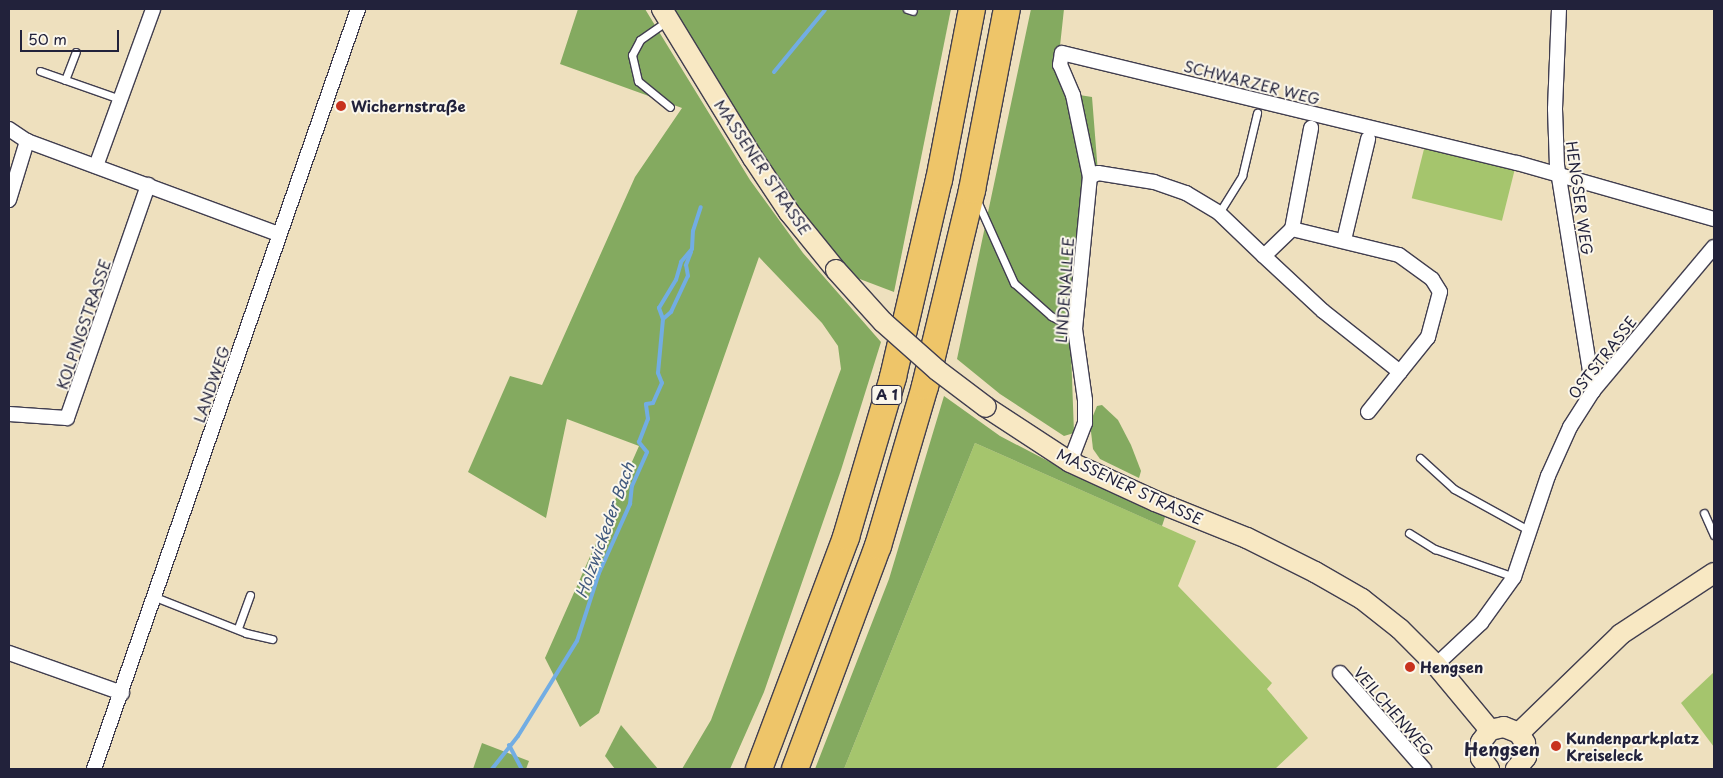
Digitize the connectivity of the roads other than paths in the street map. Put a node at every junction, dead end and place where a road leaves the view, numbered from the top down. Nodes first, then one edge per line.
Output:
1 (153, 9) edge
2 (358, 9) edge
3 (972, 9) edge
4 (1007, 9) edge
5 (1559, 9) edge
6 (665, 14) edge
7 (76, 52) dead end
8 (40, 71) dead end
9 (66, 80) junction
10 (120, 99) junction
11 (670, 107) dead end
12 (1257, 113) dead end
13 (1311, 128) dead end
14 (9, 129) edge
15 (1368, 139) dead end
16 (27, 141) junction
17 (96, 166) junction
18 (1090, 177) junction
19 (1559, 177) junction
20 (148, 185) junction
21 (972, 190) junction
22 (9, 200) edge
23 (1219, 213) junction
24 (1714, 219) edge
25 (1292, 229) junction
26 (279, 234) junction
27 (1344, 240) junction
28 (1714, 247) edge
29 (1264, 256) junction
30 (1075, 329) junction
31 (1400, 372) junction
32 (1593, 391) junction
33 (1368, 412) dead end
34 (9, 414) edge
35 (1420, 458) dead end
36 (1070, 462) junction
37 (1704, 513) dead end
38 (1531, 532) junction
39 (1409, 533) dead end
40 (1714, 535) edge
41 (1714, 573) edge
42 (1514, 577) junction
43 (250, 595) dead end
44 (155, 597) junction
45 (238, 628) junction
46 (272, 639) dead end
47 (9, 654) edge
48 (1436, 665) junction
49 (1340, 673) dead end
50 (122, 693) junction
51 (1490, 730) junction
52 (1519, 733) junction
53 (1484, 768) edge
54 (94, 769) edge
55 (759, 769) edge
56 (795, 769) edge
57 (1424, 769) edge
58 (1516, 769) edge

1 - 10 street
2 - 26 street, LANDWEG
3 - 55 highway, A 1
4 - 21 highway, A 1
5 - 19 street, HENGSER WEG
6 - 11 lane
6 - 36 main road, MASSENER STRASSE, bridge
7 - 9 lane
8 - 9 lane
9 - 10 lane
10 - 17 street
12 - 23 lane
13 - 25 street
14 - 16 street
15 - 27 street
16 - 17 street
16 - 22 street
17 - 20 street
18 - 19 street, SCHWARZER WEG
18 - 23 street
18 - 30 street, LINDENALLEE
19 - 24 street
19 - 32 street, HENGSER WEG
20 - 26 street
20 - 34 street, KOLPINGSTRASSE
21 - 30 lane
21 - 56 highway, A 1
23 - 29 street
25 - 27 street
25 - 29 street
26 - 44 street, LANDWEG
27 - 31 street
28 - 32 street, OSTSTRASSE
29 - 31 street
30 - 36 street, LINDENALLEE
31 - 33 street
32 - 38 street, OSTSTRASSE
35 - 38 lane
36 - 48 main road, MASSENER STRASSE
37 - 40 lane
38 - 42 street, OSTSTRASSE
39 - 42 lane
41 - 52 main road
42 - 48 street, OSTSTRASSE
43 - 45 lane
44 - 45 lane
44 - 50 street, LANDWEG
45 - 46 lane
47 - 50 street
48 - 51 main road, MASSENER STRASSE
49 - 57 street, VEILCHENWEG
50 - 54 street, LANDWEG
51 - 52 main road
51 - 53 main road
52 - 58 main road

